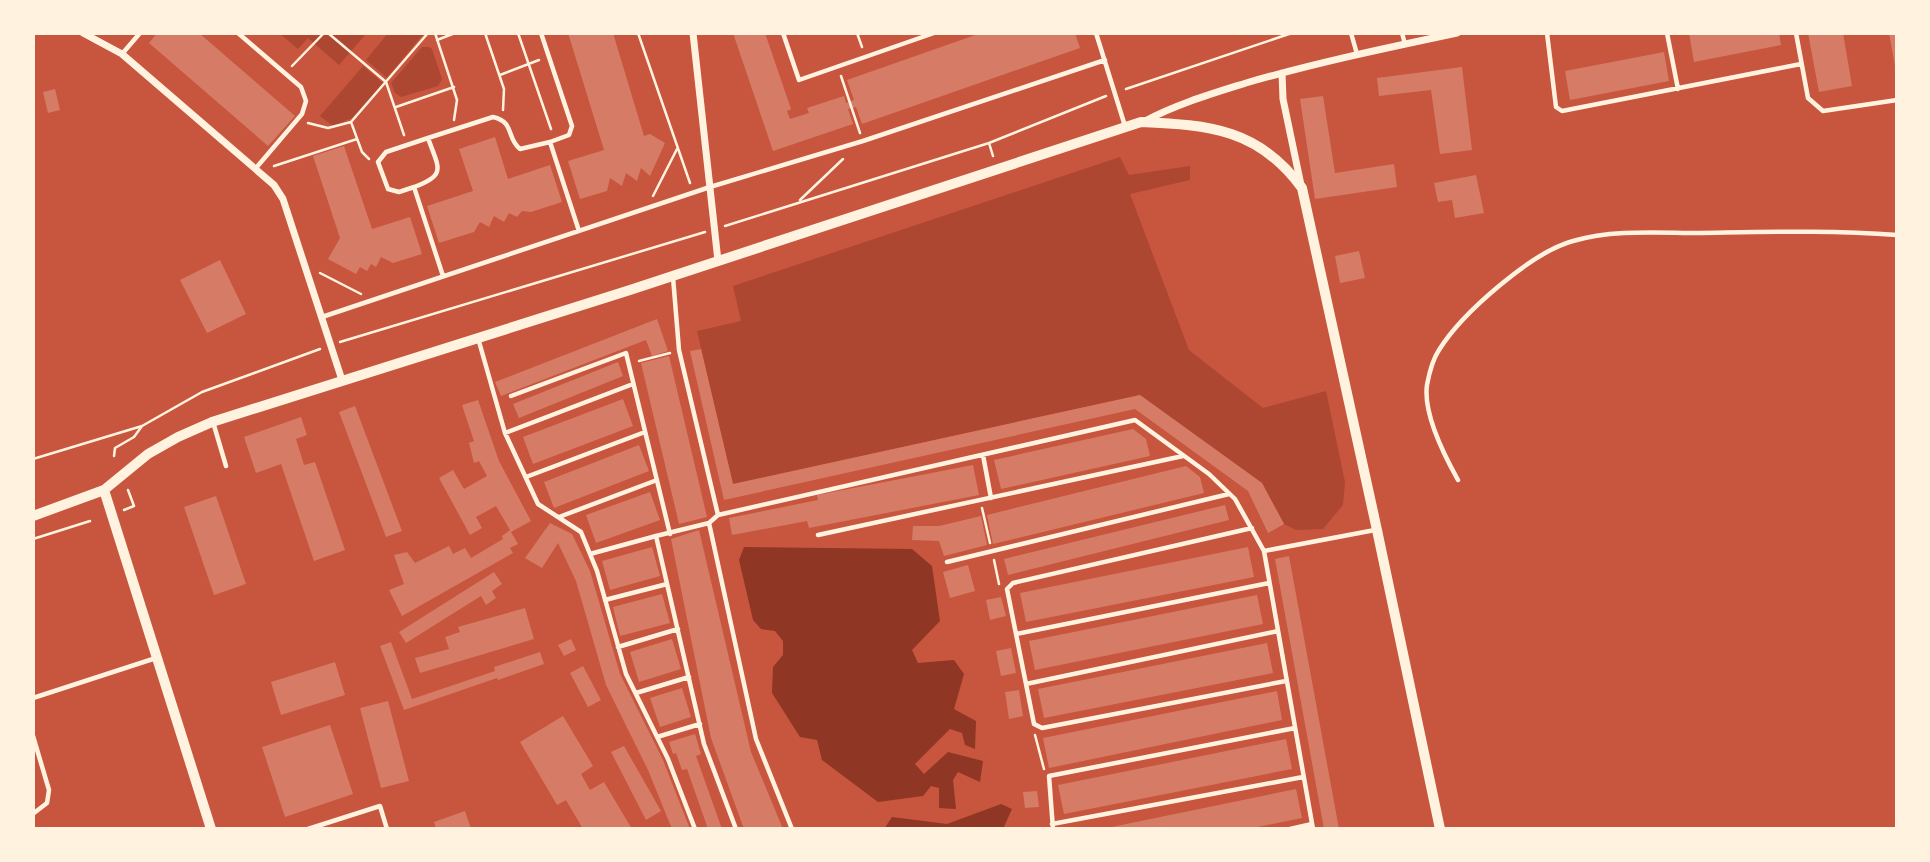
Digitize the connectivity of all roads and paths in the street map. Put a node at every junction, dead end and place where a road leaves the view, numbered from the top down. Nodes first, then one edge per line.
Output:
1 (83, 33) edge
2 (140, 33) edge
3 (238, 33) edge
4 (326, 33) edge
5 (428, 33) edge
6 (435, 33) edge
7 (455, 33) edge
8 (485, 33) edge
9 (518, 33) edge
10 (541, 33) edge
11 (638, 33) edge
12 (693, 33) edge
13 (783, 33) edge
14 (857, 33) edge
15 (934, 33) edge
16 (1096, 33) edge
17 (1292, 33) edge
18 (1351, 33) edge
19 (1402, 33) edge
20 (1457, 33) edge
21 (1547, 33) edge
22 (1667, 33) edge
23 (1796, 33) edge
24 (437, 40) junction
25 (1405, 44) junction
26 (122, 54) junction
27 (1357, 54) junction
28 (549, 56) junction
29 (865, 57) junction
30 (1105, 60) junction
31 (528, 64) junction
32 (1801, 64) junction
33 (285, 73) junction
34 (1282, 73) junction
35 (500, 75) junction
36 (386, 82) junction
37 (454, 87) junction
38 (1678, 89) junction
39 (1116, 93) junction
40 (1897, 100) edge
41 (396, 107) junction
42 (299, 118) junction
43 (501, 119) junction
44 (351, 122) junction
45 (1141, 122) junction
46 (1125, 127) junction
47 (452, 130) junction
48 (428, 138) junction
49 (357, 139) junction
50 (552, 141) junction
51 (407, 145) junction
52 (678, 147) junction
53 (274, 166) dead end
54 (379, 166) junction
55 (256, 168) junction
56 (414, 187) junction
57 (710, 187) junction
58 (1302, 188) junction
59 (694, 193) junction
60 (647, 208) junction
61 (714, 229) junction
62 (579, 231) junction
63 (1897, 235) edge
64 (718, 261) junction
65 (317, 271) dead end
66 (443, 276) junction
67 (673, 276) junction
68 (373, 300) junction
69 (322, 317) junction
70 (478, 337) junction
71 (331, 345) junction
72 (680, 350) junction
73 (629, 364) junction
74 (342, 380) junction
75 (633, 384) junction
76 (511, 396) dead end
77 (212, 422) junction
78 (142, 426) junction
79 (645, 432) junction
80 (505, 433) junction
81 (983, 455) junction
82 (114, 456) dead end
83 (1184, 456) junction
84 (33, 460) edge
85 (226, 466) dead end
86 (526, 477) junction
87 (657, 480) junction
88 (1458, 480) dead end
89 (104, 490) junction
90 (128, 490) dead end
91 (1230, 494) junction
92 (991, 498) junction
93 (121, 511) dead end
94 (34, 514) edge
95 (718, 515) junction
96 (558, 517) junction
97 (90, 522) dead end
98 (709, 523) junction
99 (1252, 528) junction
100 (1377, 530) junction
101 (670, 534) junction
102 (818, 535) dead end
103 (656, 536) junction
104 (33, 539) edge
105 (1264, 551) junction
106 (590, 554) junction
107 (947, 562) dead end
108 (1269, 583) junction
109 (667, 584) junction
110 (605, 600) junction
111 (678, 629) junction
112 (1278, 631) junction
113 (1016, 634) junction
114 (618, 647) junction
115 (157, 658) junction
116 (689, 677) junction
117 (1286, 681) junction
118 (1026, 684) junction
119 (636, 693) junction
120 (33, 698) edge
121 (700, 724) junction
122 (1034, 724) junction
123 (1295, 728) junction
124 (33, 736) edge
125 (657, 737) junction
126 (1049, 776) junction
127 (1303, 777) junction
128 (34, 813) edge
129 (1052, 826) edge
130 (1312, 827) edge
131 (211, 829) edge
132 (308, 829) edge
133 (387, 829) edge
134 (695, 829) edge
135 (736, 829) edge
136 (792, 829) edge
137 (1290, 829) edge
138 (1440, 829) edge

1 - 26 street
2 - 26 lane
3 - 33 lane
4 - 33 path
4 - 36 path
5 - 36 path
6 - 24 path
7 - 24 path
8 - 35 path
9 - 31 path
10 - 28 lane
11 - 52 path
12 - 57 street
13 - 29 lane
14 - 29 path
15 - 29 lane
16 - 30 lane
17 - 39 path
18 - 27 lane
19 - 25 lane
20 - 25 street
21 - 38 lane
22 - 38 lane
23 - 32 lane
24 - 37 path
25 - 27 street
26 - 55 street
27 - 34 street
28 - 31 path
28 - 50 lane
30 - 39 lane
30 - 57 lane
31 - 35 path
31 - 50 path
32 - 38 lane
32 - 40 lane
33 - 42 lane
34 - 45 street
34 - 58 street
35 - 43 path
36 - 41 path
36 - 44 path
37 - 41 path
37 - 47 path
39 - 46 lane
39 - 61 path
41 - 51 path
42 - 44 path
42 - 55 lane
43 - 47 lane
43 - 50 lane
44 - 49 path
45 - 46 street
45 - 58 street
46 - 64 street
47 - 48 lane
48 - 51 lane
48 - 56 lane
49 - 53 path
49 - 54 path
50 - 62 lane
51 - 54 lane
52 - 59 path
52 - 60 path
54 - 56 lane
55 - 69 street
56 - 66 lane
57 - 59 lane
57 - 61 street
58 - 100 street
59 - 60 lane
60 - 62 lane
61 - 64 street
61 - 71 path
62 - 66 lane
63 - 88 lane
64 - 67 street
65 - 68 path
66 - 68 lane
67 - 70 street
67 - 72 lane
68 - 69 lane
69 - 71 street
70 - 74 street
70 - 80 lane
71 - 74 street
71 - 78 path
72 - 73 path
72 - 95 lane
73 - 75 lane
73 - 76 lane
74 - 77 street
75 - 79 lane
75 - 80 lane
77 - 85 lane
77 - 89 street
78 - 82 path
78 - 84 path
79 - 86 lane
79 - 87 lane
80 - 86 lane
81 - 83 lane
81 - 92 lane
81 - 95 lane
83 - 91 lane
83 - 92 lane
86 - 96 lane
87 - 96 lane
87 - 101 lane
89 - 94 street
89 - 115 street
90 - 93 path
91 - 99 lane
91 - 107 lane
92 - 102 lane
95 - 98 lane
96 - 106 lane
97 - 104 path
98 - 101 lane
98 - 136 lane
99 - 105 lane
99 - 113 lane
100 - 105 lane
100 - 138 street
101 - 103 lane
103 - 106 lane
103 - 109 lane
105 - 108 lane
106 - 110 lane
108 - 112 lane
108 - 113 lane
109 - 110 lane
109 - 111 lane
110 - 114 lane
111 - 114 lane
111 - 116 lane
112 - 117 lane
112 - 118 lane
113 - 118 lane
114 - 119 lane
115 - 120 lane
115 - 131 street
116 - 119 lane
116 - 121 lane
117 - 122 lane
117 - 123 lane
118 - 122 lane
119 - 125 lane
121 - 125 lane
121 - 135 lane
122 - 126 path
123 - 126 lane
123 - 127 lane
124 - 128 lane
125 - 134 lane
126 - 129 lane
127 - 129 lane
127 - 130 lane
130 - 137 lane
132 - 133 lane

